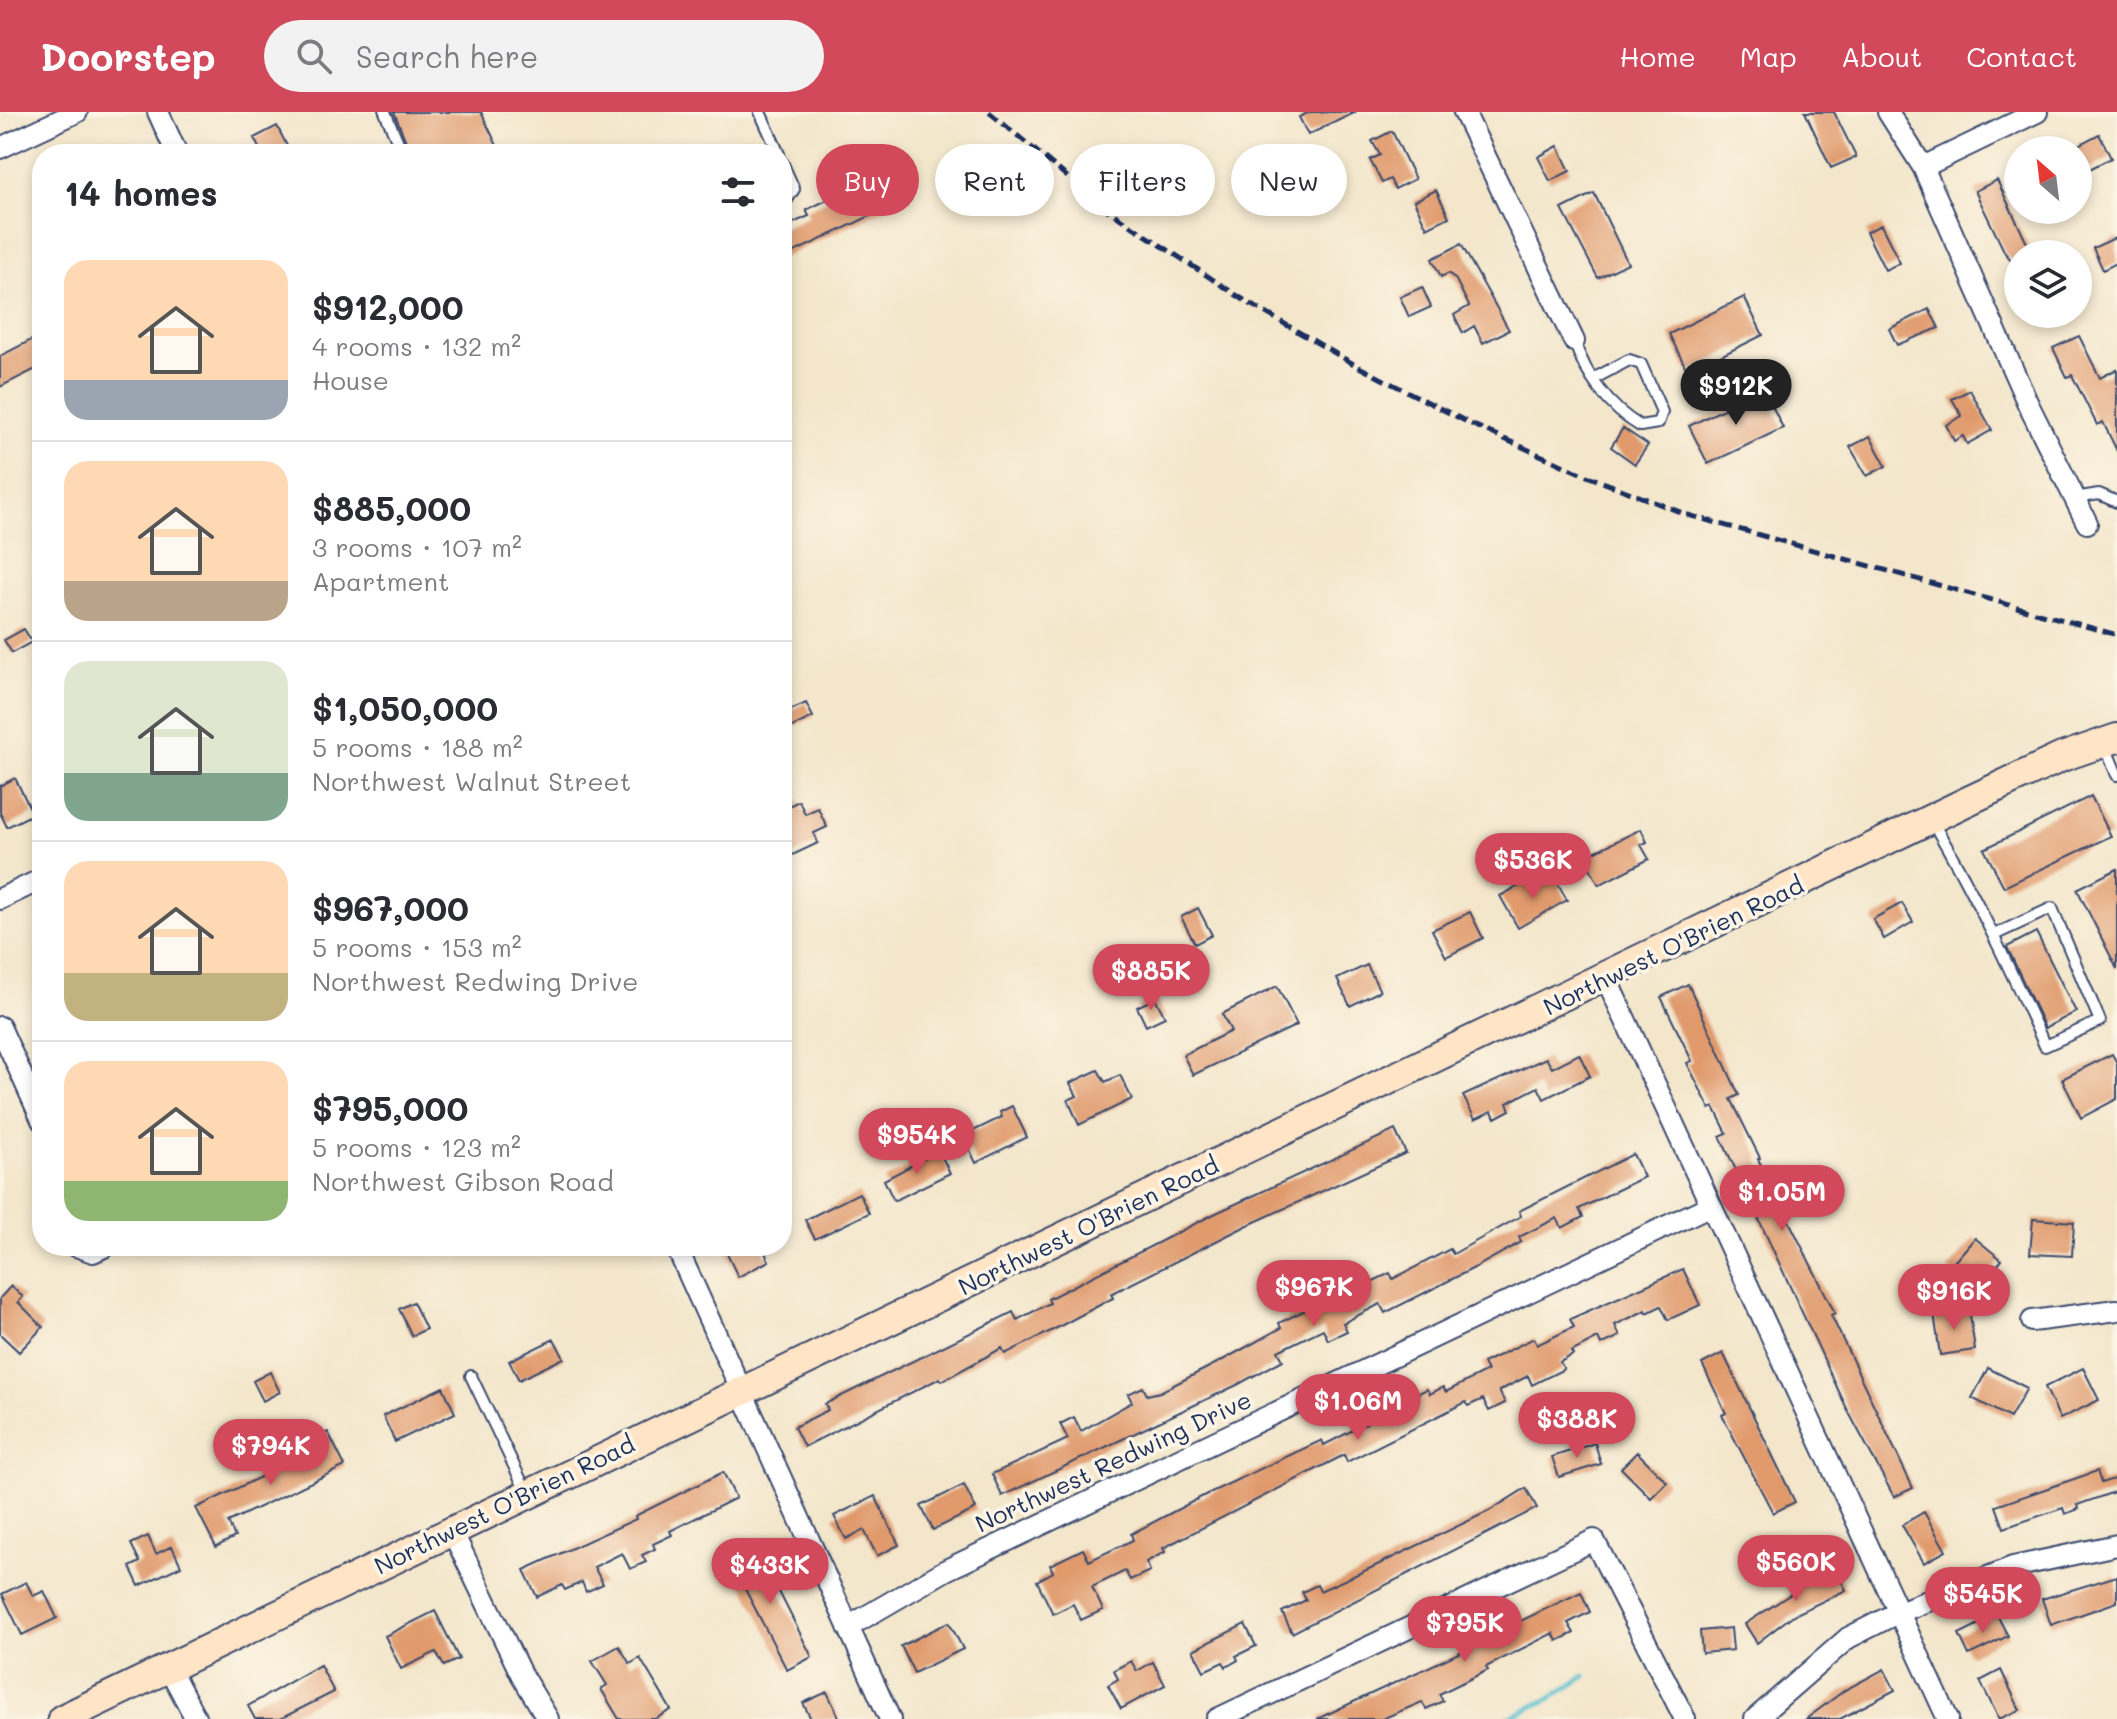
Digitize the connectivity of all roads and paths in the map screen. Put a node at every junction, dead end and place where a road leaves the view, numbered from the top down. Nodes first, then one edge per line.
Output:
1 (77, 112) edge
2 (158, 112) edge
3 (385, 112) edge
4 (760, 112) edge
5 (1464, 112) edge
6 (1888, 112) edge
7 (2037, 112) edge
8 (172, 144) edge
9 (399, 144) edge
10 (774, 144) edge
11 (0, 148) edge
12 (1923, 167) junction
13 (1574, 341) joint
14 (1593, 379) junction
15 (2075, 498) junction
16 (2117, 502) edge
17 (2087, 523) dead end
18 (2110, 740) edge
19 (2117, 775) edge
20 (1931, 819) junction
21 (32, 884) edge
22 (0, 899) edge
23 (1994, 935) junction
24 (1606, 978) junction
25 (0, 1027) edge
26 (32, 1098) edge
27 (1709, 1206) junction
28 (681, 1256) edge
29 (2117, 1310) edge
30 (2032, 1321) dead end
31 (471, 1376) dead end
32 (743, 1390) junction
33 (527, 1493) junction
34 (451, 1529) junction
35 (2117, 1545) edge
36 (1897, 1613) junction
37 (848, 1627) junction
38 (168, 1666) junction
39 (62, 1719) edge
40 (196, 1719) edge
41 (548, 1719) edge
42 (890, 1719) edge
43 (1217, 1719) edge
44 (1685, 1719) edge
45 (1755, 1719) edge
46 (1948, 1719) edge

1 - 11 street
2 - 8 street
3 - 9 lane
4 - 10 lane
5 - 13 street
6 - 12 street
7 - 12 street
12 - 15 street
13 - 14 lane
14 - 14 lane
15 - 16 lane
15 - 17 street
18 - 19 lane
18 - 20 street, Northwest O'Brien Road
20 - 23 lane
20 - 24 street, Northwest O'Brien Road
21 - 22 street
23 - 23 lane
24 - 27 street
24 - 32 street, Northwest O'Brien Road
25 - 26 street
27 - 36 street
27 - 37 street, Northwest Redwing Drive
28 - 32 street
29 - 30 street
31 - 33 lane
32 - 33 street, Northwest O'Brien Road
32 - 37 street
33 - 34 street, Northwest O'Brien Road
34 - 38 street, Northwest O'Brien Road
34 - 41 street
35 - 36 street
36 - 45 street
36 - 46 street
37 - 42 street
38 - 39 street, Northwest O'Brien Road
38 - 40 street
43 - 44 street

